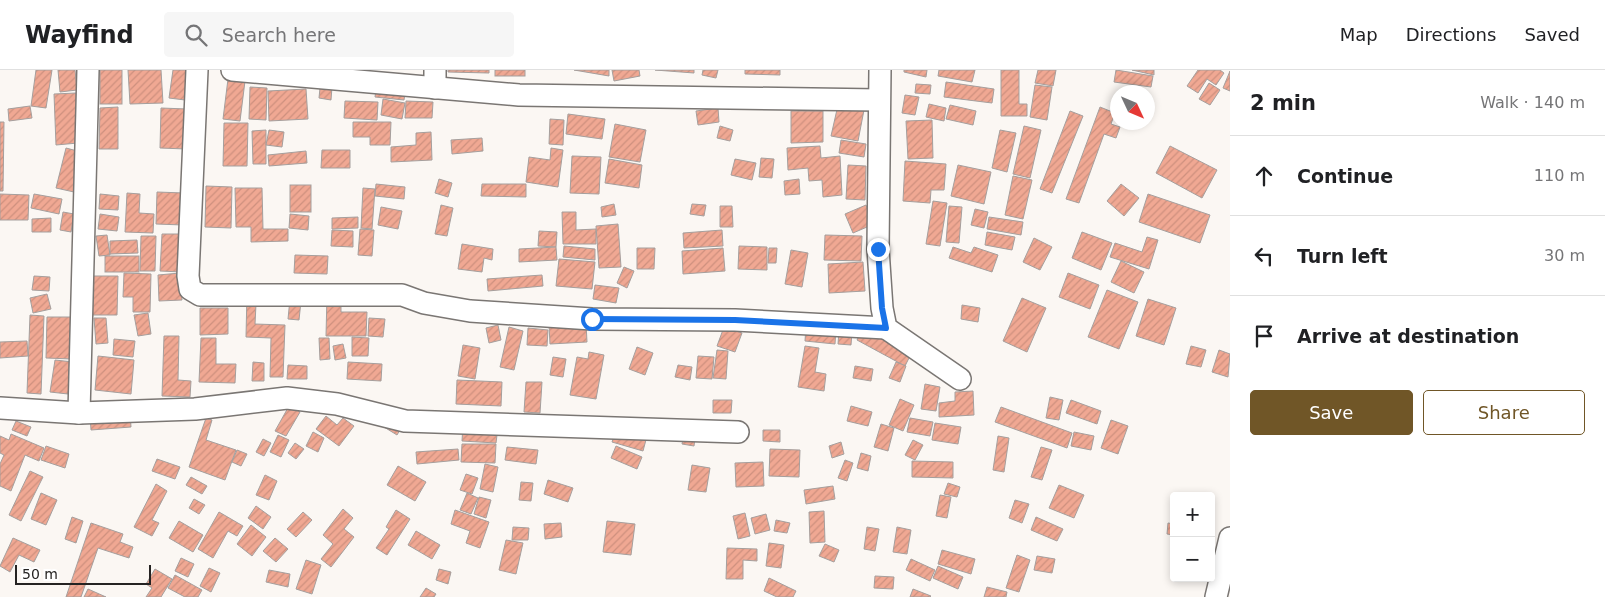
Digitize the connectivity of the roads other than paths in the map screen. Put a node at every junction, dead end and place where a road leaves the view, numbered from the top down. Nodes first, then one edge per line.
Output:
1 (88, 70) edge
2 (197, 70) edge
3 (232, 70) edge
4 (880, 70) edge
5 (435, 79) edge
6 (879, 100) junction
7 (886, 328) junction
8 (960, 379) dead end
9 (0, 408) edge
10 (79, 413) junction
11 (738, 432) dead end
12 (1230, 538) edge
13 (1216, 597) edge

1 - 10 street
2 - 7 street
3 - 5 street
4 - 6 street
5 - 6 street
6 - 7 street
7 - 8 street
9 - 10 street
10 - 11 street
12 - 13 street

